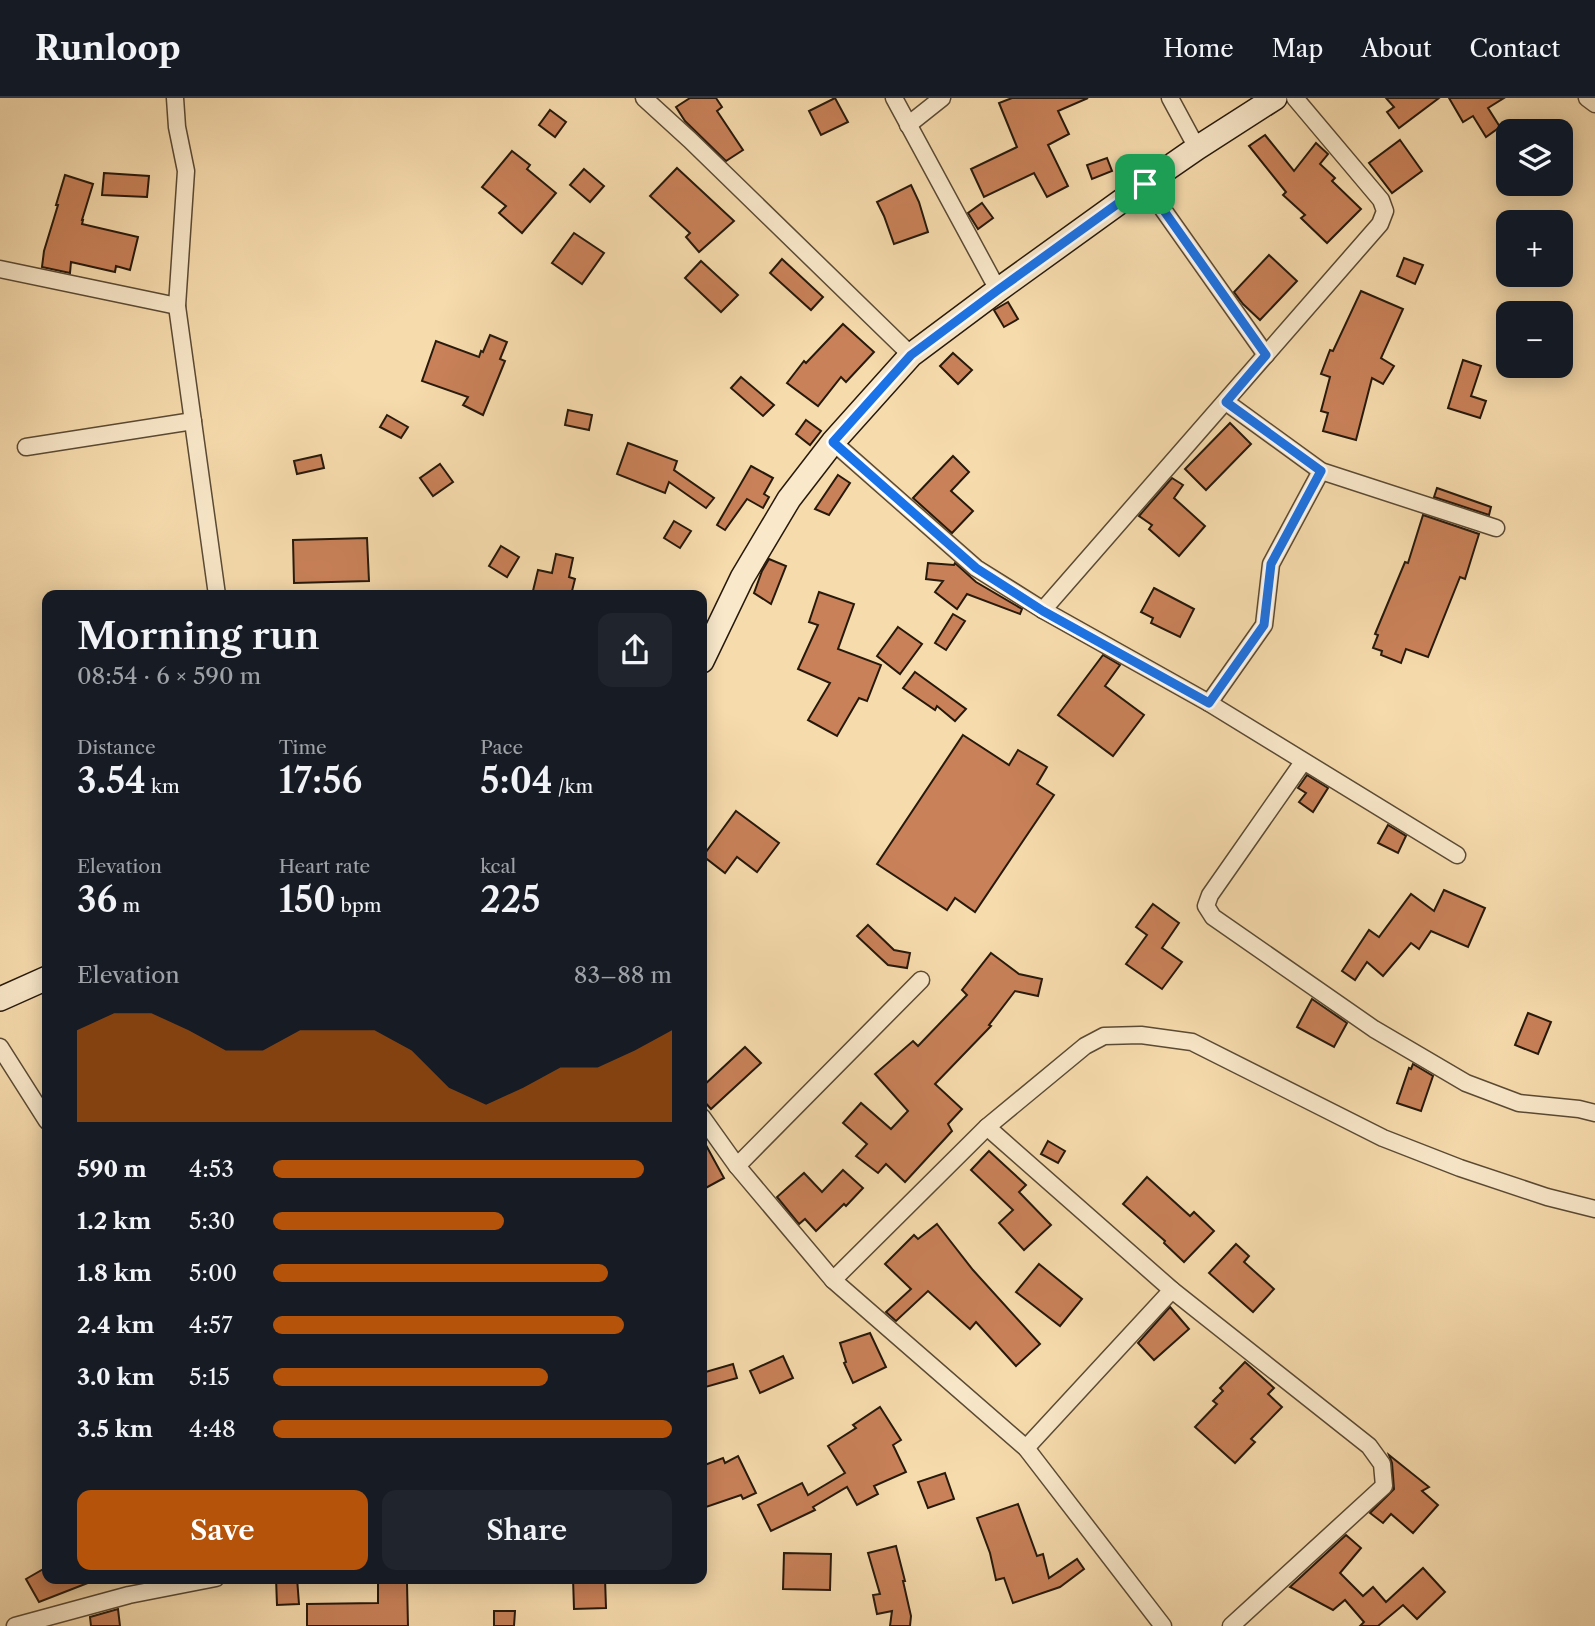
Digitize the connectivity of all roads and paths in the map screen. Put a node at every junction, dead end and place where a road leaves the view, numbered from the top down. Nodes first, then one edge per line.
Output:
1 (175, 98) edge
2 (644, 98) edge
3 (894, 98) edge
4 (942, 98) edge
5 (1170, 98) edge
6 (1275, 98) edge
7 (1295, 98) edge
8 (1587, 98) edge
9 (1595, 104) edge
10 (908, 125) junction
11 (1198, 148) junction
12 (1145, 184) junction
13 (0, 269) edge
14 (998, 290) junction
15 (177, 306) junction
16 (911, 355) junction
17 (1266, 355) junction
18 (1226, 402) junction
19 (192, 421) junction
20 (833, 442) junction
21 (26, 447) dead end
22 (1321, 471) junction
23 (1496, 528) dead end
24 (216, 590) edge
25 (1043, 611) junction
26 (707, 650) edge
27 (1209, 703) junction
28 (1303, 762) junction
29 (1457, 856) dead end
30 (42, 980) edge
31 (921, 980) dead end
32 (0, 999) edge
33 (0, 1047) edge
34 (42, 1113) edge
35 (1595, 1113) edge
36 (707, 1124) edge
37 (987, 1127) junction
38 (737, 1166) junction
39 (1595, 1209) edge
40 (833, 1280) junction
41 (1172, 1290) junction
42 (1026, 1448) junction
43 (185, 1584) edge
44 (15, 1626) edge
45 (1164, 1626) edge
46 (1231, 1626) edge

1 - 15 street
2 - 16 street
3 - 10 street
4 - 10 street
5 - 11 street
6 - 11 street
7 - 17 street
8 - 9 street
10 - 14 street
11 - 12 street
12 - 14 street
12 - 17 street
13 - 15 street
14 - 16 street
15 - 19 street
16 - 20 street
17 - 18 street
18 - 22 street
18 - 25 street
19 - 21 street
19 - 24 street
20 - 25 street
20 - 26 street
22 - 23 street
22 - 27 street
25 - 27 street
27 - 28 street
28 - 29 street
28 - 35 street
30 - 32 street
31 - 38 street
33 - 34 street
36 - 38 street
37 - 39 street
37 - 40 street
37 - 41 street
38 - 40 street
40 - 42 street
41 - 42 street
41 - 46 street
42 - 45 street
43 - 44 street

